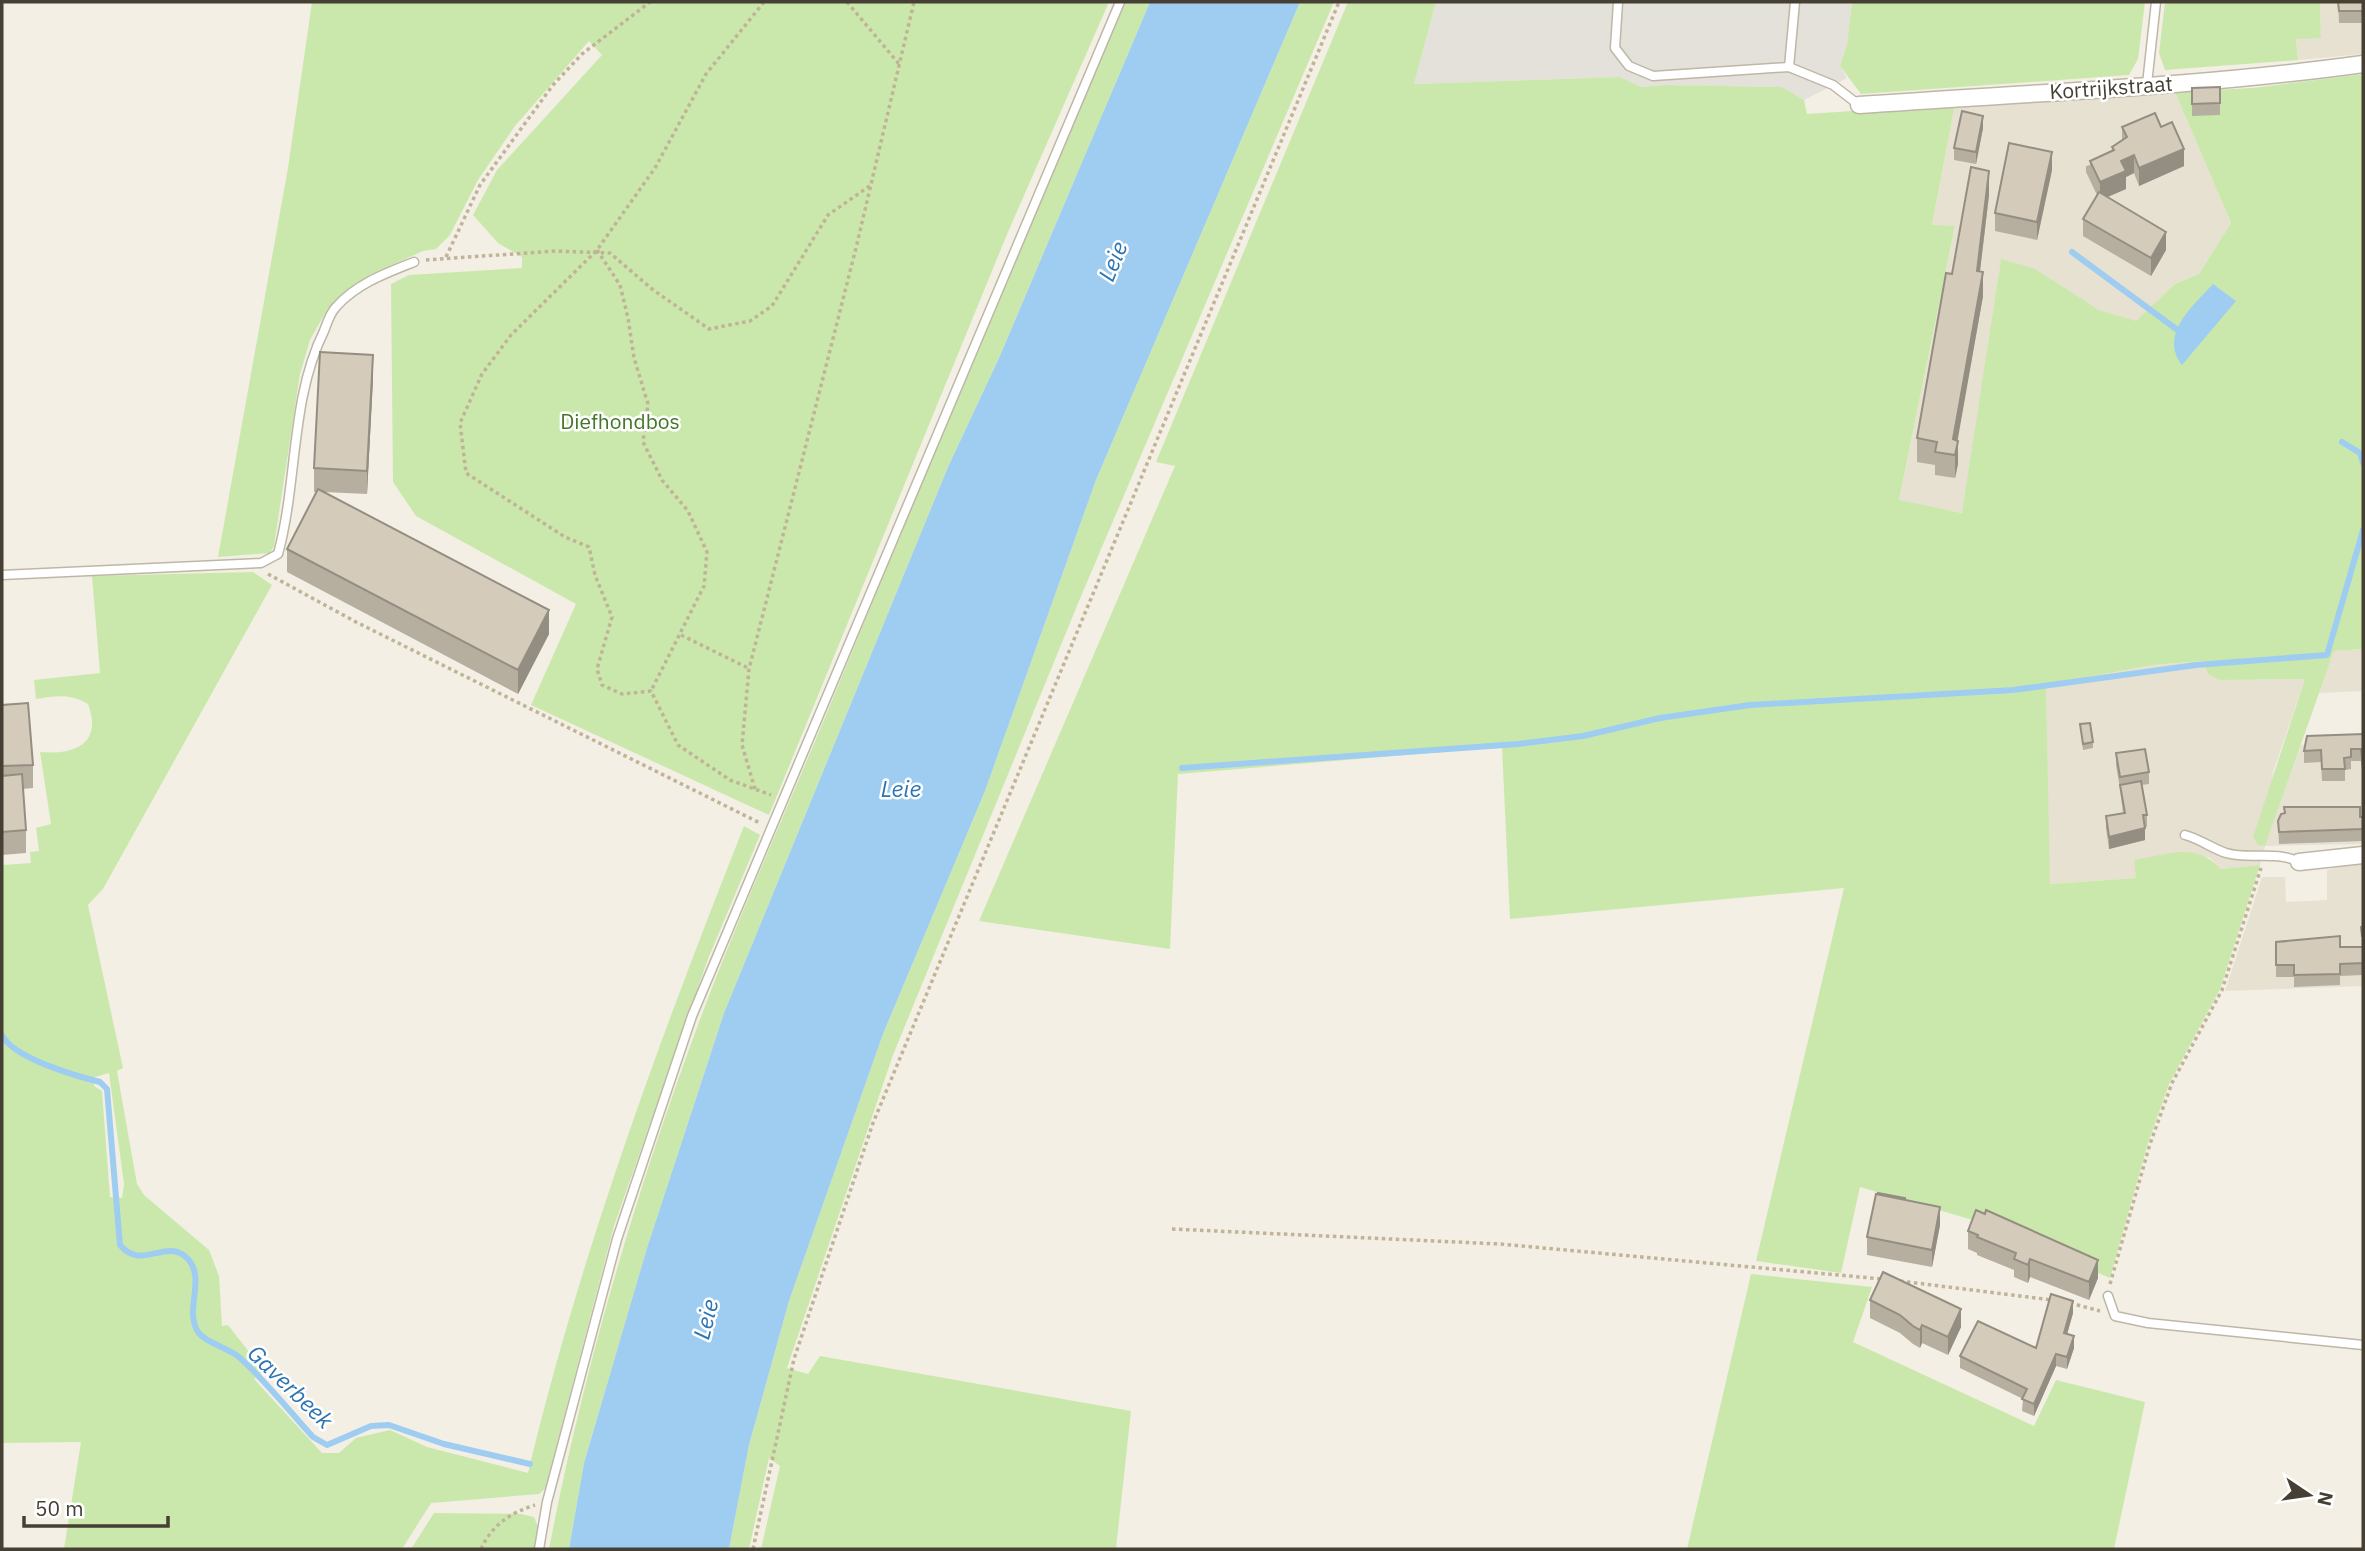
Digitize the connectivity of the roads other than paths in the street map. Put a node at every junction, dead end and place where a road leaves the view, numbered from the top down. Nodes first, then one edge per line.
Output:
1 (1120, 2) edge
2 (1618, 2) edge
3 (1796, 2) edge
4 (2156, 2) edge
5 (2363, 64) edge
6 (1789, 67) junction
7 (2147, 83) junction
8 (1859, 105) joint
9 (414, 262) road end
10 (2, 575) edge
11 (2185, 835) dead end
12 (2363, 855) edge
13 (2299, 862) joint
14 (2108, 1296) road end
15 (2363, 1345) edge
16 (539, 1549) edge

1 - 16 lane
2 - 6 lane
3 - 6 lane
4 - 7 lane
5 - 7 street, Kortrijkstraat
6 - 8 lane
7 - 8 street, Kortrijkstraat
9 - 10 lane
11 - 13 lane
12 - 13 street
14 - 15 lane

